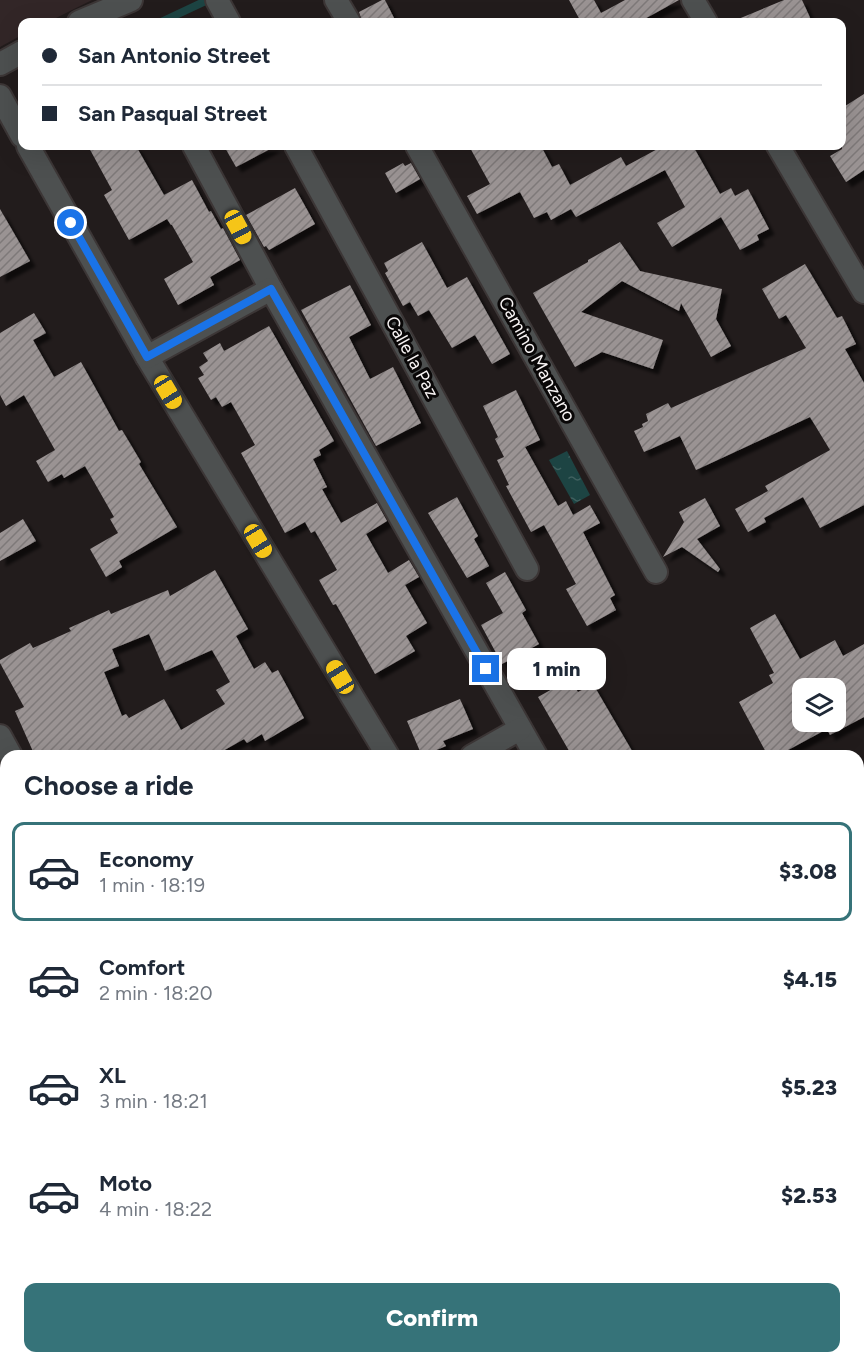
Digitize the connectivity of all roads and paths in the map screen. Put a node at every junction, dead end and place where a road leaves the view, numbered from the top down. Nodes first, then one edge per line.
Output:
1 (336, 0) edge
2 (693, 0) edge
3 (218, 1) edge
4 (124, 9) edge
5 (93, 18) edge
6 (227, 18) edge
7 (347, 18) edge
8 (704, 18) edge
9 (18, 54) edge
10 (0, 64) edge
11 (0, 96) edge
12 (18, 129) edge
13 (30, 150) edge
14 (196, 150) edge
15 (298, 150) edge
16 (419, 150) edge
17 (780, 150) edge
18 (271, 289) junction
19 (864, 292) edge
20 (147, 357) junction
21 (528, 569) dead end
22 (656, 572) dead end
23 (520, 729) junction
24 (0, 736) edge
25 (8, 750) edge
26 (384, 750) edge
27 (483, 750) edge
28 (532, 750) edge

1 - 7 street
2 - 8 street
3 - 6 street
4 - 5 street
9 - 10 street
11 - 12 street
13 - 20 street
14 - 18 street
15 - 21 street, Calle la Paz
16 - 22 street, Camino Manzano
17 - 19 street
18 - 20 street
18 - 23 street
20 - 26 street
23 - 27 street
23 - 28 street
24 - 25 street

